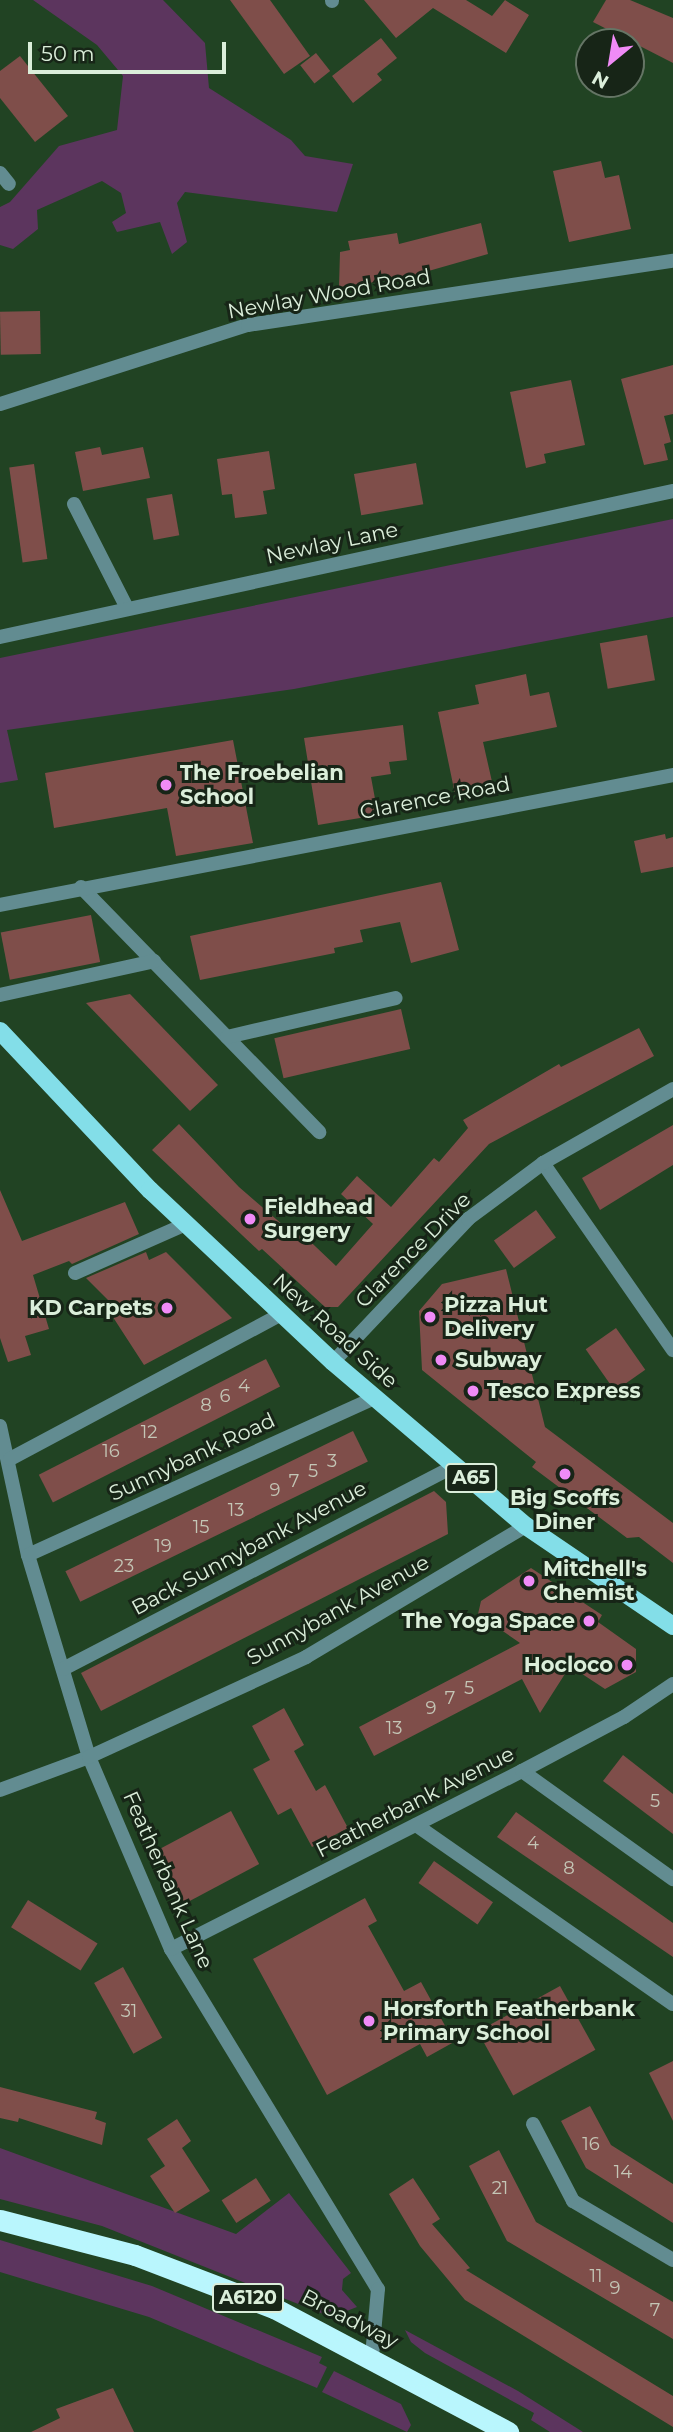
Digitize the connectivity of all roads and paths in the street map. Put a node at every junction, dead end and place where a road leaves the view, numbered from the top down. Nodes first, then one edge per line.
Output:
1 (673, 261) edge
2 (0, 404) edge
3 (673, 491) edge
4 (74, 503) dead end
5 (127, 608) junction
6 (0, 637) edge
7 (673, 775) edge
8 (81, 887) junction
9 (0, 905) edge
10 (154, 961) junction
11 (0, 995) edge
12 (396, 998) dead end
13 (0, 1031) edge
14 (227, 1037) junction
15 (673, 1089) edge
16 (319, 1132) dead end
17 (542, 1163) junction
18 (186, 1224) junction
19 (75, 1273) dead end
20 (281, 1314) junction
21 (673, 1350) edge
22 (333, 1362) junction
23 (374, 1398) junction
24 (0, 1426) edge
25 (10, 1459) junction
26 (456, 1465) junction
27 (526, 1526) junction
28 (28, 1555) junction
29 (673, 1626) edge
30 (63, 1670) junction
31 (673, 1684) edge
32 (89, 1756) junction
33 (522, 1771) junction
34 (0, 1790) edge
35 (416, 1825) junction
36 (673, 1879) edge
37 (171, 1949) junction
38 (673, 2004) edge
39 (533, 2124) dead end
40 (0, 2220) edge
41 (673, 2260) edge
42 (372, 2356) junction
43 (508, 2432) edge

1 - 2 street, Newlay Wood Road
3 - 5 street, Newlay Lane
4 - 5 street
5 - 6 street, Newlay Lane
7 - 8 street, Clarence Road
8 - 9 street, Clarence Road
8 - 10 street
10 - 11 street
10 - 14 street
12 - 14 street
13 - 18 main road, New Road Side / A65
14 - 16 street
15 - 17 street, Clarence Drive
17 - 21 street
17 - 22 street, Clarence Drive
18 - 19 street
18 - 20 main road, New Road Side / A65
20 - 22 main road, New Road Side / A65
20 - 25 street
22 - 23 main road, New Road Side / A65
23 - 26 main road, New Road Side / A65
23 - 28 street, Sunnybank Road
24 - 25 street, Featherbank Lane
25 - 28 street, Featherbank Lane
26 - 27 main road, New Road Side / A65
26 - 30 street, Back Sunnybank Avenue
27 - 29 main road, New Road Side / A65
27 - 32 street, Sunnybank Avenue
28 - 30 street, Featherbank Lane
30 - 32 street, Featherbank Lane
31 - 33 street, Featherbank Avenue
32 - 34 street, Sunnybank Avenue
32 - 37 street, Featherbank Lane
33 - 35 street, Featherbank Avenue
33 - 36 street
35 - 37 street, Featherbank Avenue
35 - 38 street
37 - 42 street, Featherbank Lane
39 - 41 street
40 - 42 highway, Broadway / A6120
42 - 43 highway, Broadway / A6120

